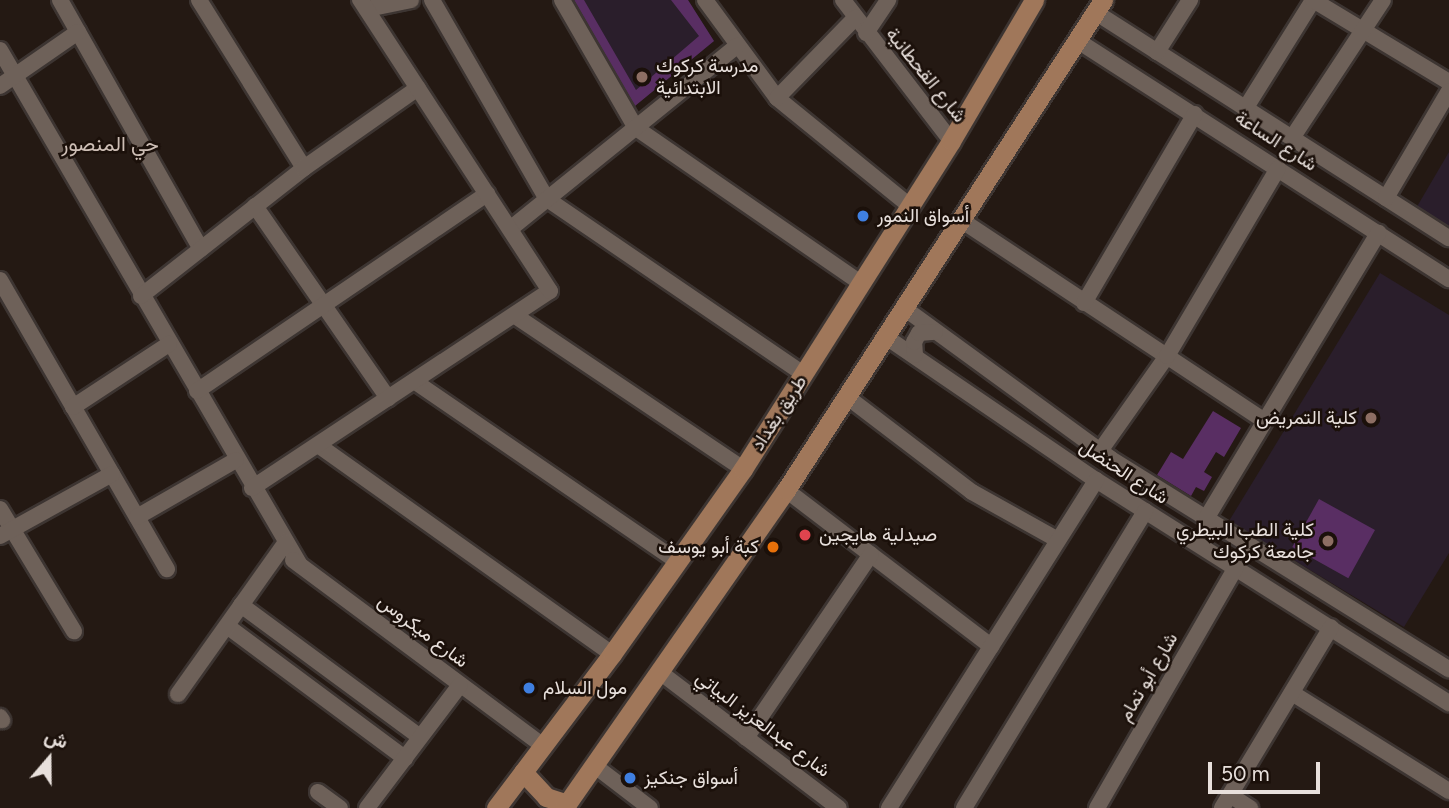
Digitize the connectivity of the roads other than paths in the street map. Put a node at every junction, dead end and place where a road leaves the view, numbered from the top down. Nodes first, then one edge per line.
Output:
1 (60, 0) edge
2 (199, 0) edge
3 (411, 0) edge
4 (432, 0) edge
5 (562, 0) edge
6 (705, 0) edge
7 (843, 0) edge
8 (888, 0) edge
9 (1034, 0) edge
10 (1190, 0) edge
11 (1383, 0) edge
12 (363, 5) edge
13 (1099, 6) edge
14 (855, 18) junction
15 (78, 32) junction
16 (1363, 32) junction
17 (866, 33) junction
18 (1133, 37) junction
19 (1078, 41) junction
20 (737, 46) junction
21 (0, 50) edge
22 (1157, 52) junction
23 (1116, 64) junction
24 (16, 77) junction
25 (1449, 82) edge
26 (0, 86) edge
27 (418, 88) junction
28 (1449, 91) edge
29 (778, 98) junction
30 (1245, 108) junction
31 (1195, 114) junction
32 (636, 128) junction
33 (1292, 138) junction
34 (951, 141) junction
35 (304, 168) junction
36 (1278, 168) junction
37 (487, 194) junction
38 (1386, 198) junction
39 (547, 199) junction
40 (256, 206) junction
41 (910, 206) junction
42 (961, 220) junction
43 (510, 229) junction
44 (1378, 233) junction
45 (1449, 238) edge
46 (201, 249) junction
47 (1449, 279) edge
48 (0, 280) edge
49 (861, 283) junction
50 (141, 296) junction
51 (1084, 303) junction
52 (324, 305) junction
53 (904, 308) junction
54 (514, 315) junction
55 (935, 332) junction
56 (886, 337) junction
57 (169, 344) junction
58 (915, 355) junction
59 (1167, 356) junction
60 (804, 374) junction
61 (414, 381) junction
62 (197, 391) junction
63 (846, 396) junction
64 (388, 398) junction
65 (73, 407) junction
66 (1265, 421) junction
67 (318, 445) junction
68 (1100, 451) junction
69 (236, 460) junction
70 (743, 469) junction
71 (112, 474) junction
72 (1096, 480) junction
73 (252, 488) junction
74 (786, 490) junction
75 (0, 509) edge
76 (1145, 511) junction
77 (137, 517) junction
78 (1208, 517) junction
79 (6, 533) edge
80 (1058, 540) junction
81 (283, 546) junction
82 (872, 554) junction
83 (678, 562) junction
84 (1236, 568) junction
85 (1293, 568) junction
86 (167, 569) dead end
87 (1276, 593) junction
88 (241, 605) junction
89 (227, 626) junction
90 (1331, 627) junction
91 (74, 631) dead end
92 (991, 646) junction
93 (612, 654) junction
94 (1449, 669) edge
95 (661, 673) junction
96 (460, 685) junction
97 (1292, 693) junction
98 (178, 694) dead end
99 (1449, 703) edge
100 (420, 737) junction
101 (746, 738) junction
102 (542, 745) junction
103 (405, 758) junction
104 (595, 766) junction
105 (523, 772) junction
106 (1449, 791) edge
107 (318, 792) dead end
108 (1226, 802) edge
109 (565, 806) edge
110 (340, 808) edge
111 (367, 808) edge
112 (496, 808) edge
113 (650, 808) edge
114 (839, 808) edge
115 (889, 808) edge
116 (964, 808) edge
117 (1097, 808) edge
118 (1250, 808) edge

1 - 15 street
2 - 35 street
3 - 12 street
4 - 39 street
5 - 32 street
6 - 20 street
7 - 14 street, شارع القحطانية
8 - 17 street
9 - 34 main road, طريق بغداد
10 - 22 street
11 - 16 street
12 - 27 street
13 - 18 street, شارع الساعة
13 - 19 main road
14 - 17 street, شارع القحطانية
14 - 29 street
15 - 24 street
15 - 46 street
16 - 25 street
16 - 30 street
16 - 33 street
17 - 34 street, شارع القحطانية
18 - 22 street, شارع الساعة
18 - 23 street
19 - 23 street, شارع الساعة
19 - 42 main road
20 - 29 street
20 - 32 street
21 - 24 street
22 - 30 street, شارع الساعة
23 - 31 street, شارع الساعة
24 - 26 street
24 - 50 street
27 - 35 street
27 - 37 street
28 - 38 street
29 - 41 street
30 - 33 street, شارع الساعة
31 - 36 street, شارع الساعة
31 - 51 street
32 - 39 street
32 - 49 street
33 - 38 street, شارع الساعة
34 - 41 main road, طريق بغداد
35 - 40 street
36 - 44 street, شارع الساعة
36 - 59 street
37 - 43 street
37 - 52 street
38 - 45 street, شارع الساعة
39 - 43 street
39 - 60 street
40 - 46 street
40 - 52 street
41 - 49 main road, طريق بغداد
42 - 51 street
42 - 53 main road
43 - 54 street
44 - 47 street, شارع الساعة
44 - 66 street
46 - 50 street
48 - 65 street
49 - 60 main road, طريق بغداد
50 - 57 street
51 - 59 street
52 - 62 street
52 - 64 street
53 - 55 street, شارع الحنضل
53 - 56 main road
54 - 61 street
54 - 70 street
55 - 58 street
55 - 68 street, شارع الحنضل
56 - 58 street, شارع الحنضل
56 - 63 main road
57 - 62 street
57 - 65 street
58 - 72 street, شارع الحنضل
59 - 66 street
59 - 68 street
60 - 70 main road, طريق بغداد
61 - 64 street
61 - 83 street
62 - 69 street
63 - 74 main road
63 - 80 street
64 - 67 street
65 - 71 street
66 - 78 street
67 - 73 street
67 - 93 street
68 - 78 street, شارع الحنضل
69 - 73 street
69 - 77 street
70 - 83 main road, طريق بغداد
71 - 77 street
71 - 79 street
72 - 76 street, شارع الحنضل
72 - 80 street
73 - 81 street
74 - 82 street
74 - 95 main road
75 - 79 street
76 - 84 street, شارع الحنضل
76 - 116 street
77 - 86 street
78 - 85 street, شارع الحنضل
79 - 91 street
80 - 92 street
81 - 88 street
81 - 96 street, شارع ميكروس
82 - 92 street
82 - 101 street
83 - 93 main road, طريق بغداد
84 - 87 street, شارع الحنضل
84 - 117 street, شارع أبو تمام
85 - 87 street
85 - 94 street, شارع الحنضل
87 - 90 street, شارع الحنضل
88 - 89 street
88 - 100 street
89 - 98 street
89 - 103 street
90 - 97 street
90 - 99 street, شارع الحنضل
92 - 115 street
93 - 102 main road, طريق بغداد
95 - 101 street, شارع عبدالعزيز البياتي
95 - 104 main road
96 - 100 street
96 - 102 street, شارع ميكروس
97 - 106 street
97 - 108 street
100 - 103 street
101 - 114 street, شارع عبدالعزيز البياتي
102 - 105 main road, طريق بغداد
103 - 111 street
104 - 109 main road
104 - 113 street
105 - 109 main road
105 - 112 main road, طريق بغداد
107 - 110 street
108 - 118 street

